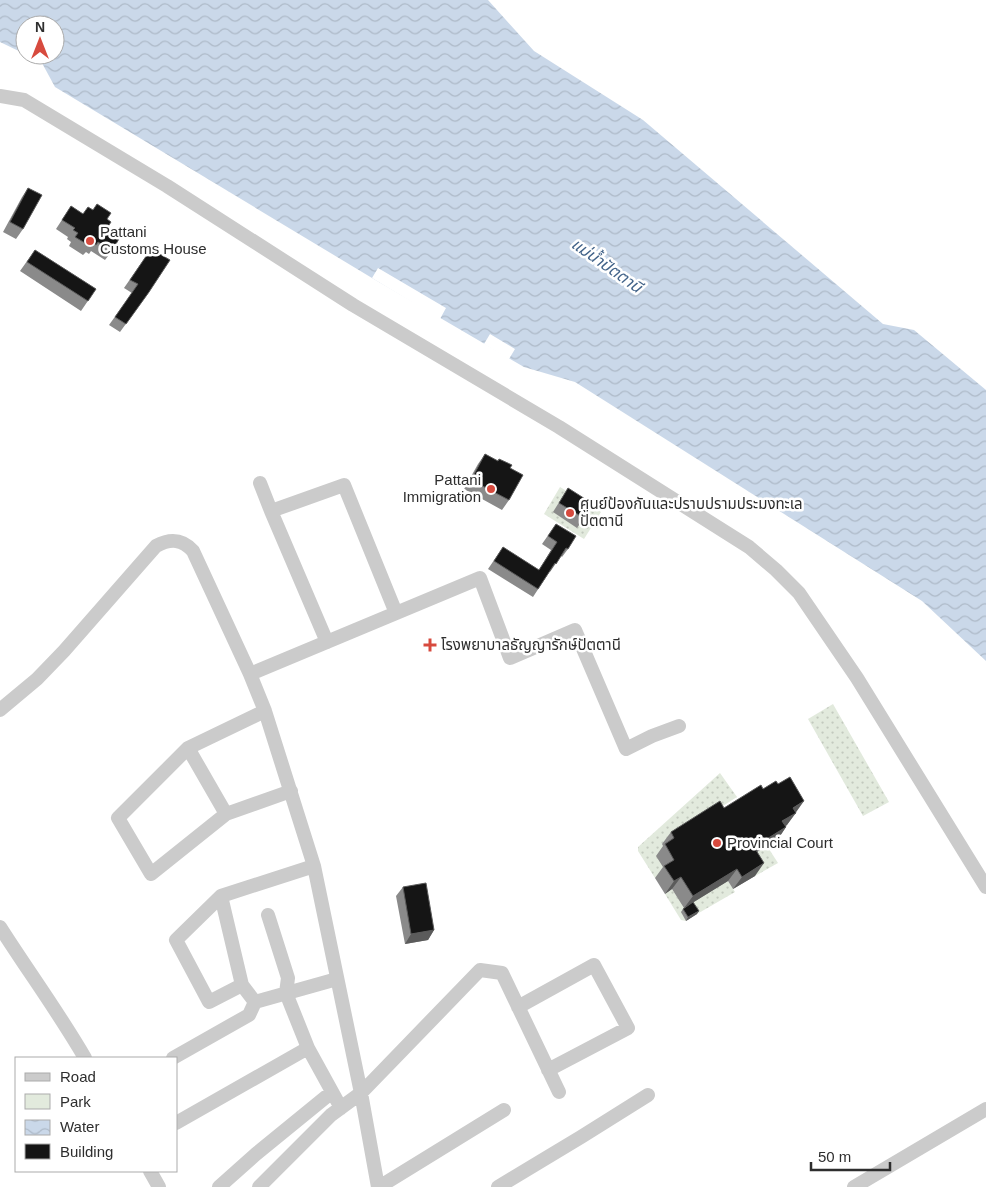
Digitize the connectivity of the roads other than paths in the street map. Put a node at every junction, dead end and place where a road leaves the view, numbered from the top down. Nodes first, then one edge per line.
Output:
1 (0, 96) edge
2 (260, 483) dead end
3 (271, 511) junction
4 (396, 613) junction
5 (327, 642) junction
6 (250, 674) junction
7 (0, 710) edge
8 (266, 711) junction
9 (679, 726) dead end
10 (188, 748) junction
11 (291, 791) junction
12 (226, 814) junction
13 (314, 866) junction
14 (986, 887) edge
15 (221, 896) junction
16 (268, 915) dead end
17 (0, 927) edge
18 (337, 979) junction
19 (242, 984) junction
20 (286, 993) junction
21 (255, 1002) junction
22 (518, 1007) junction
23 (308, 1048) junction
24 (84, 1057) edge
25 (175, 1057) edge
26 (548, 1070) junction
27 (332, 1092) junction
28 (559, 1092) dead end
29 (361, 1093) junction
30 (648, 1095) dead end
31 (341, 1108) junction
32 (986, 1109) edge
33 (504, 1110) dead end
34 (178, 1122) edge
35 (151, 1172) edge
36 (159, 1187) edge
37 (219, 1187) edge
38 (259, 1187) edge
39 (379, 1187) edge
40 (498, 1187) edge
41 (854, 1187) edge

1 - 14 street
2 - 3 street
3 - 4 street
3 - 5 street
4 - 5 street
4 - 9 street
5 - 6 street
6 - 7 street
6 - 8 street
8 - 10 street
8 - 11 street
10 - 12 street
10 - 12 street
11 - 12 street
11 - 13 street
13 - 15 street
13 - 18 street
15 - 19 street
15 - 19 street
16 - 20 street
17 - 24 street
18 - 20 street
18 - 29 street
19 - 21 street
20 - 21 street
20 - 23 street
21 - 25 street
22 - 26 street
22 - 26 street
22 - 29 street
23 - 27 street
23 - 34 street
26 - 28 street
27 - 31 street
27 - 37 street
29 - 31 street
29 - 39 street
30 - 40 street
31 - 38 street
32 - 41 street
33 - 39 street
35 - 36 street

